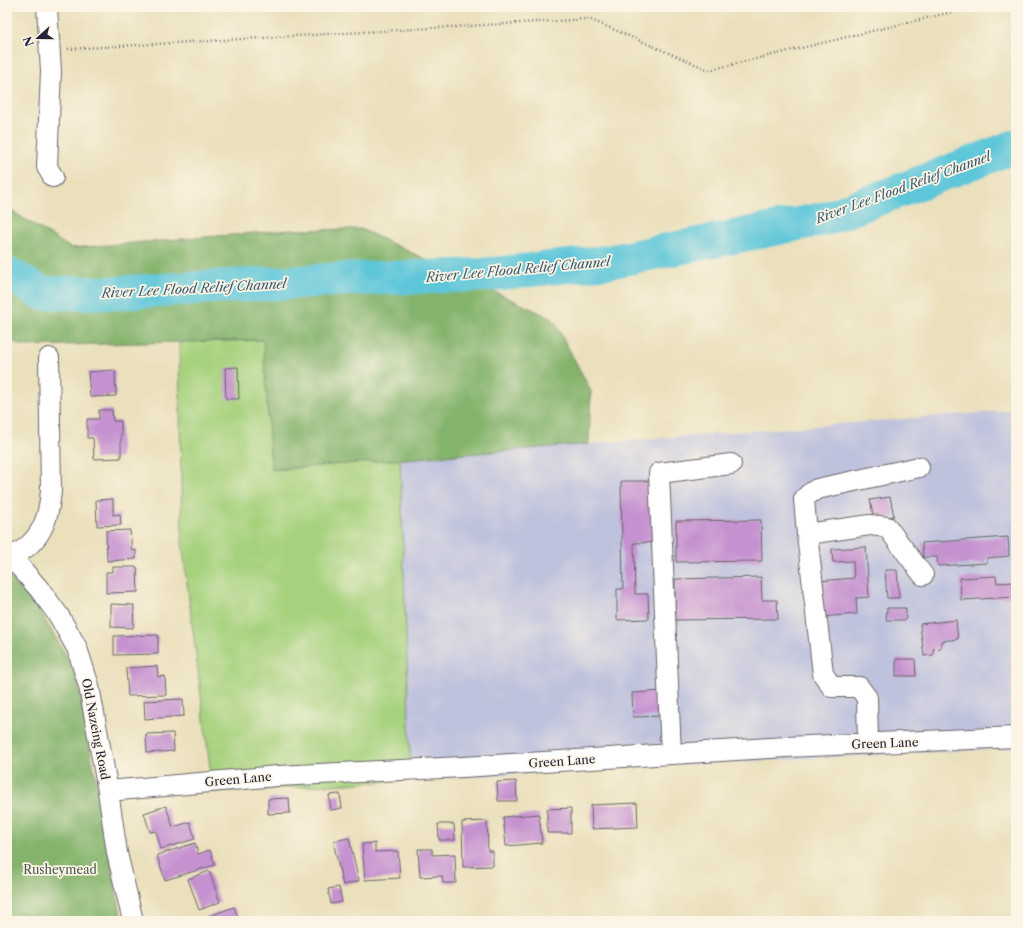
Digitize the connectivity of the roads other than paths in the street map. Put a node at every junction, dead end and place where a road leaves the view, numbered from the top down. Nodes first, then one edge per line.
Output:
1 (47, 7) edge
2 (53, 178) dead end
3 (48, 358) dead end
4 (731, 464) dead end
5 (919, 467) dead end
6 (807, 534) junction
7 (9, 555) edge
8 (923, 575) dead end
9 (1016, 737) edge
10 (868, 744) junction
11 (671, 754) junction
12 (108, 791) junction
13 (133, 921) edge

1 - 2 street
3 - 7 street, Old Nazeing Road
4 - 11 street
5 - 6 street
6 - 8 street
6 - 10 street
7 - 12 street, Old Nazeing Road
9 - 10 street, Green Lane
10 - 11 street, Green Lane
11 - 12 street, Green Lane
12 - 13 street, Old Nazeing Road

